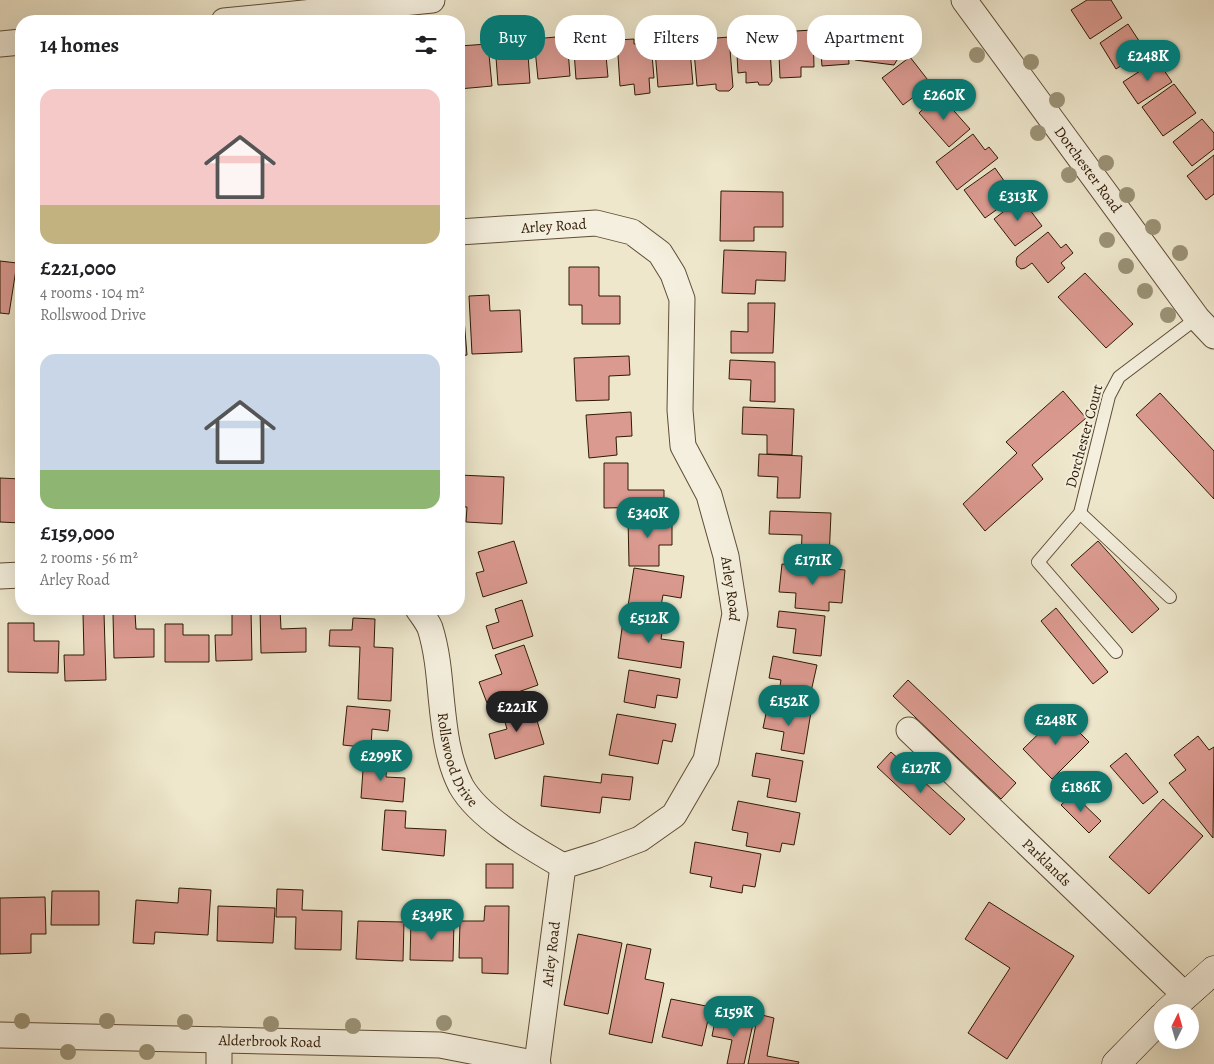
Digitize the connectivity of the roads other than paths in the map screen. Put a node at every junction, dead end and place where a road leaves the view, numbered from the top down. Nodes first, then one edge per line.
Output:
1 (432, 0) edge
2 (964, 0) edge
3 (283, 15) edge
4 (15, 43) edge
5 (0, 44) edge
6 (465, 232) edge
7 (1197, 318) junction
8 (1214, 336) edge
9 (1080, 512) junction
10 (0, 576) edge
11 (15, 576) edge
12 (1170, 597) dead end
13 (422, 615) edge
14 (1116, 652) dead end
15 (909, 730) dead end
16 (562, 866) junction
17 (1214, 970) edge
18 (1176, 1004) edge
19 (1154, 1026) edge
20 (0, 1035) edge
21 (219, 1052) edge
22 (538, 1064) edge
23 (1116, 1064) edge

1 - 3 street
2 - 7 street, Dorchester Road
4 - 5 street
6 - 16 street, Arley Road
7 - 8 street, Dorchester Road
7 - 9 lane, Dorchester Court
9 - 12 lane
9 - 14 lane, Dorchester Court
10 - 11 street
13 - 16 street, Rollswood Drive
15 - 18 street, Parklands
16 - 22 street, Arley Road
17 - 18 main road
19 - 23 main road
20 - 21 street, Alderbrook Road
21 - 22 street, Alderbrook Road

